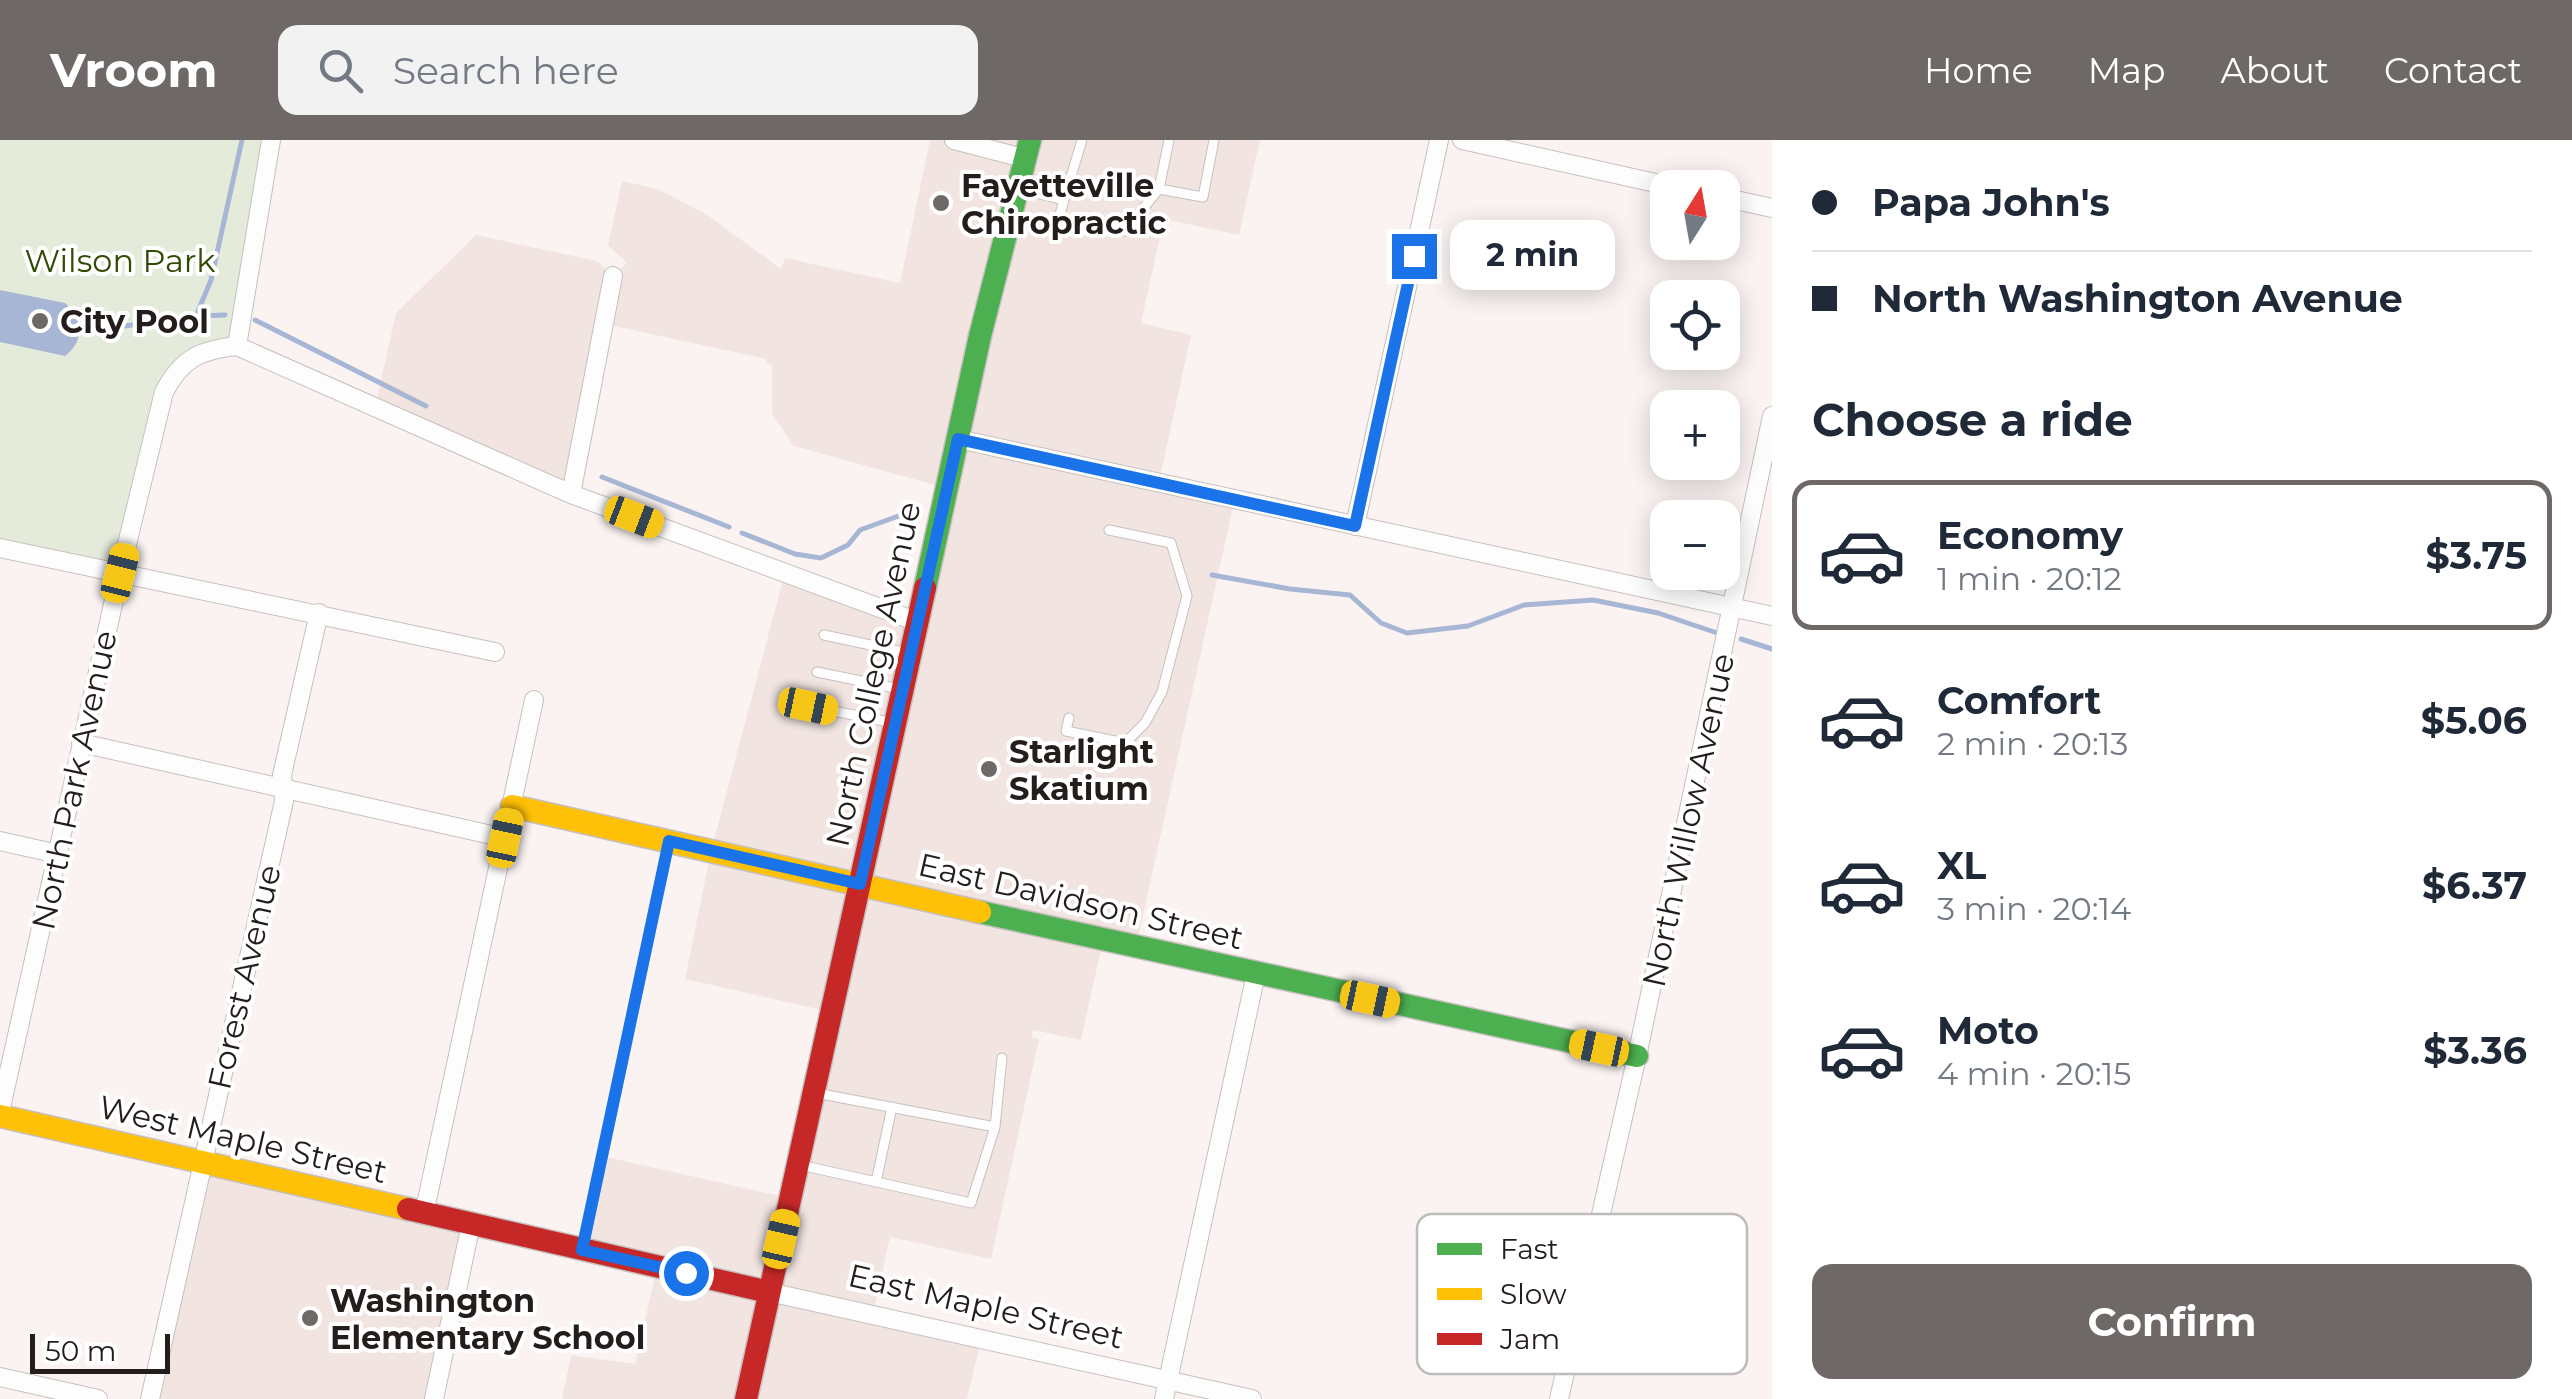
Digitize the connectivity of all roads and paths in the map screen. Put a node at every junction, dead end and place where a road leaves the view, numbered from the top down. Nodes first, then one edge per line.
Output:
1 (271, 140) edge
2 (954, 140) edge
3 (1082, 140) edge
4 (1168, 140) edge
5 (1214, 140) edge
6 (1440, 140) edge
7 (1462, 140) edge
8 (1026, 149) edge
9 (1650, 182) edge
10 (1015, 188) junction
11 (1159, 189) junction
12 (1064, 200) junction
13 (1740, 201) edge
14 (1772, 208) edge
15 (614, 276) dead end
16 (237, 346) junction
17 (1772, 416) edge
18 (958, 439) junction
19 (572, 494) junction
20 (1355, 526) junction
21 (1109, 530) dead end
22 (0, 548) edge
23 (120, 573) junction
24 (1734, 608) junction
25 (319, 613) junction
26 (1772, 616) edge
27 (918, 622) junction
28 (824, 634) dead end
29 (495, 652) dead end
30 (911, 653) junction
31 (818, 672) dead end
32 (903, 690) junction
33 (534, 700) dead end
34 (808, 706) dead end
35 (1068, 718) dead end
36 (896, 724) junction
37 (81, 744) junction
38 (283, 790) junction
39 (512, 806) junction
40 (505, 838) junction
41 (0, 840) edge
42 (669, 841) junction
43 (58, 854) junction
44 (860, 884) junction
45 (1256, 974) junction
46 (1637, 1056) junction
47 (1002, 1058) dead end
48 (814, 1092) junction
49 (892, 1107) junction
50 (0, 1114) edge
51 (995, 1127) junction
52 (202, 1163) junction
53 (798, 1164) junction
54 (876, 1182) junction
55 (424, 1214) junction
56 (1601, 1214) edge
57 (471, 1224) junction
58 (582, 1250) junction
59 (769, 1292) junction
60 (1565, 1374) edge
61 (0, 1376) edge
62 (1166, 1390) edge
63 (98, 1399) edge
64 (150, 1399) edge
65 (434, 1399) edge
66 (746, 1399) edge
67 (1252, 1399) edge
68 (1559, 1399) edge

1 - 16 street
2 - 8 street
3 - 12 lane
4 - 11 lane
5 - 11 lane
6 - 20 street
7 - 9 street
8 - 10 street, North College Avenue
10 - 12 lane
10 - 18 street, North College Avenue
11 - 12 lane
13 - 14 street
15 - 19 street
16 - 19 street
16 - 23 street, North Park Avenue
17 - 24 street, North Willow Avenue
18 - 20 street
18 - 27 street, North College Avenue
19 - 27 street
20 - 24 street
21 - 35 lane
22 - 23 street
23 - 25 street
23 - 37 street, North Park Avenue
24 - 26 street
24 - 46 street, North Willow Avenue
25 - 29 street
25 - 38 street, Forest Avenue
27 - 30 street, North College Avenue
28 - 30 lane
30 - 32 street, North College Avenue
31 - 32 lane
32 - 36 street, North College Avenue
33 - 39 street
34 - 36 lane
36 - 44 street, North College Avenue
37 - 38 street
37 - 43 street, North Park Avenue
38 - 40 street
38 - 52 street, Forest Avenue
39 - 40 street
39 - 42 street, East Davidson Street
40 - 55 street
41 - 43 street
42 - 44 street, East Davidson Street
42 - 58 lane
43 - 50 street, North Park Avenue
44 - 45 street, East Davidson Street
44 - 48 street, North College Avenue
45 - 46 street, East Davidson Street
45 - 62 street
46 - 56 street, North Willow Avenue
47 - 51 lane
48 - 49 lane
48 - 53 street, North College Avenue
49 - 51 lane
49 - 54 lane
50 - 52 street, West Maple Street
51 - 54 lane
52 - 55 street, West Maple Street
52 - 64 street, Forest Avenue
53 - 54 lane
53 - 59 street, North College Avenue
55 - 57 street, West Maple Street
57 - 58 street, East Maple Street
57 - 65 street
58 - 59 street, East Maple Street
59 - 62 street, East Maple Street
59 - 66 street, North College Avenue
60 - 68 street, North Willow Avenue
61 - 63 street
62 - 67 street, East Maple Street

